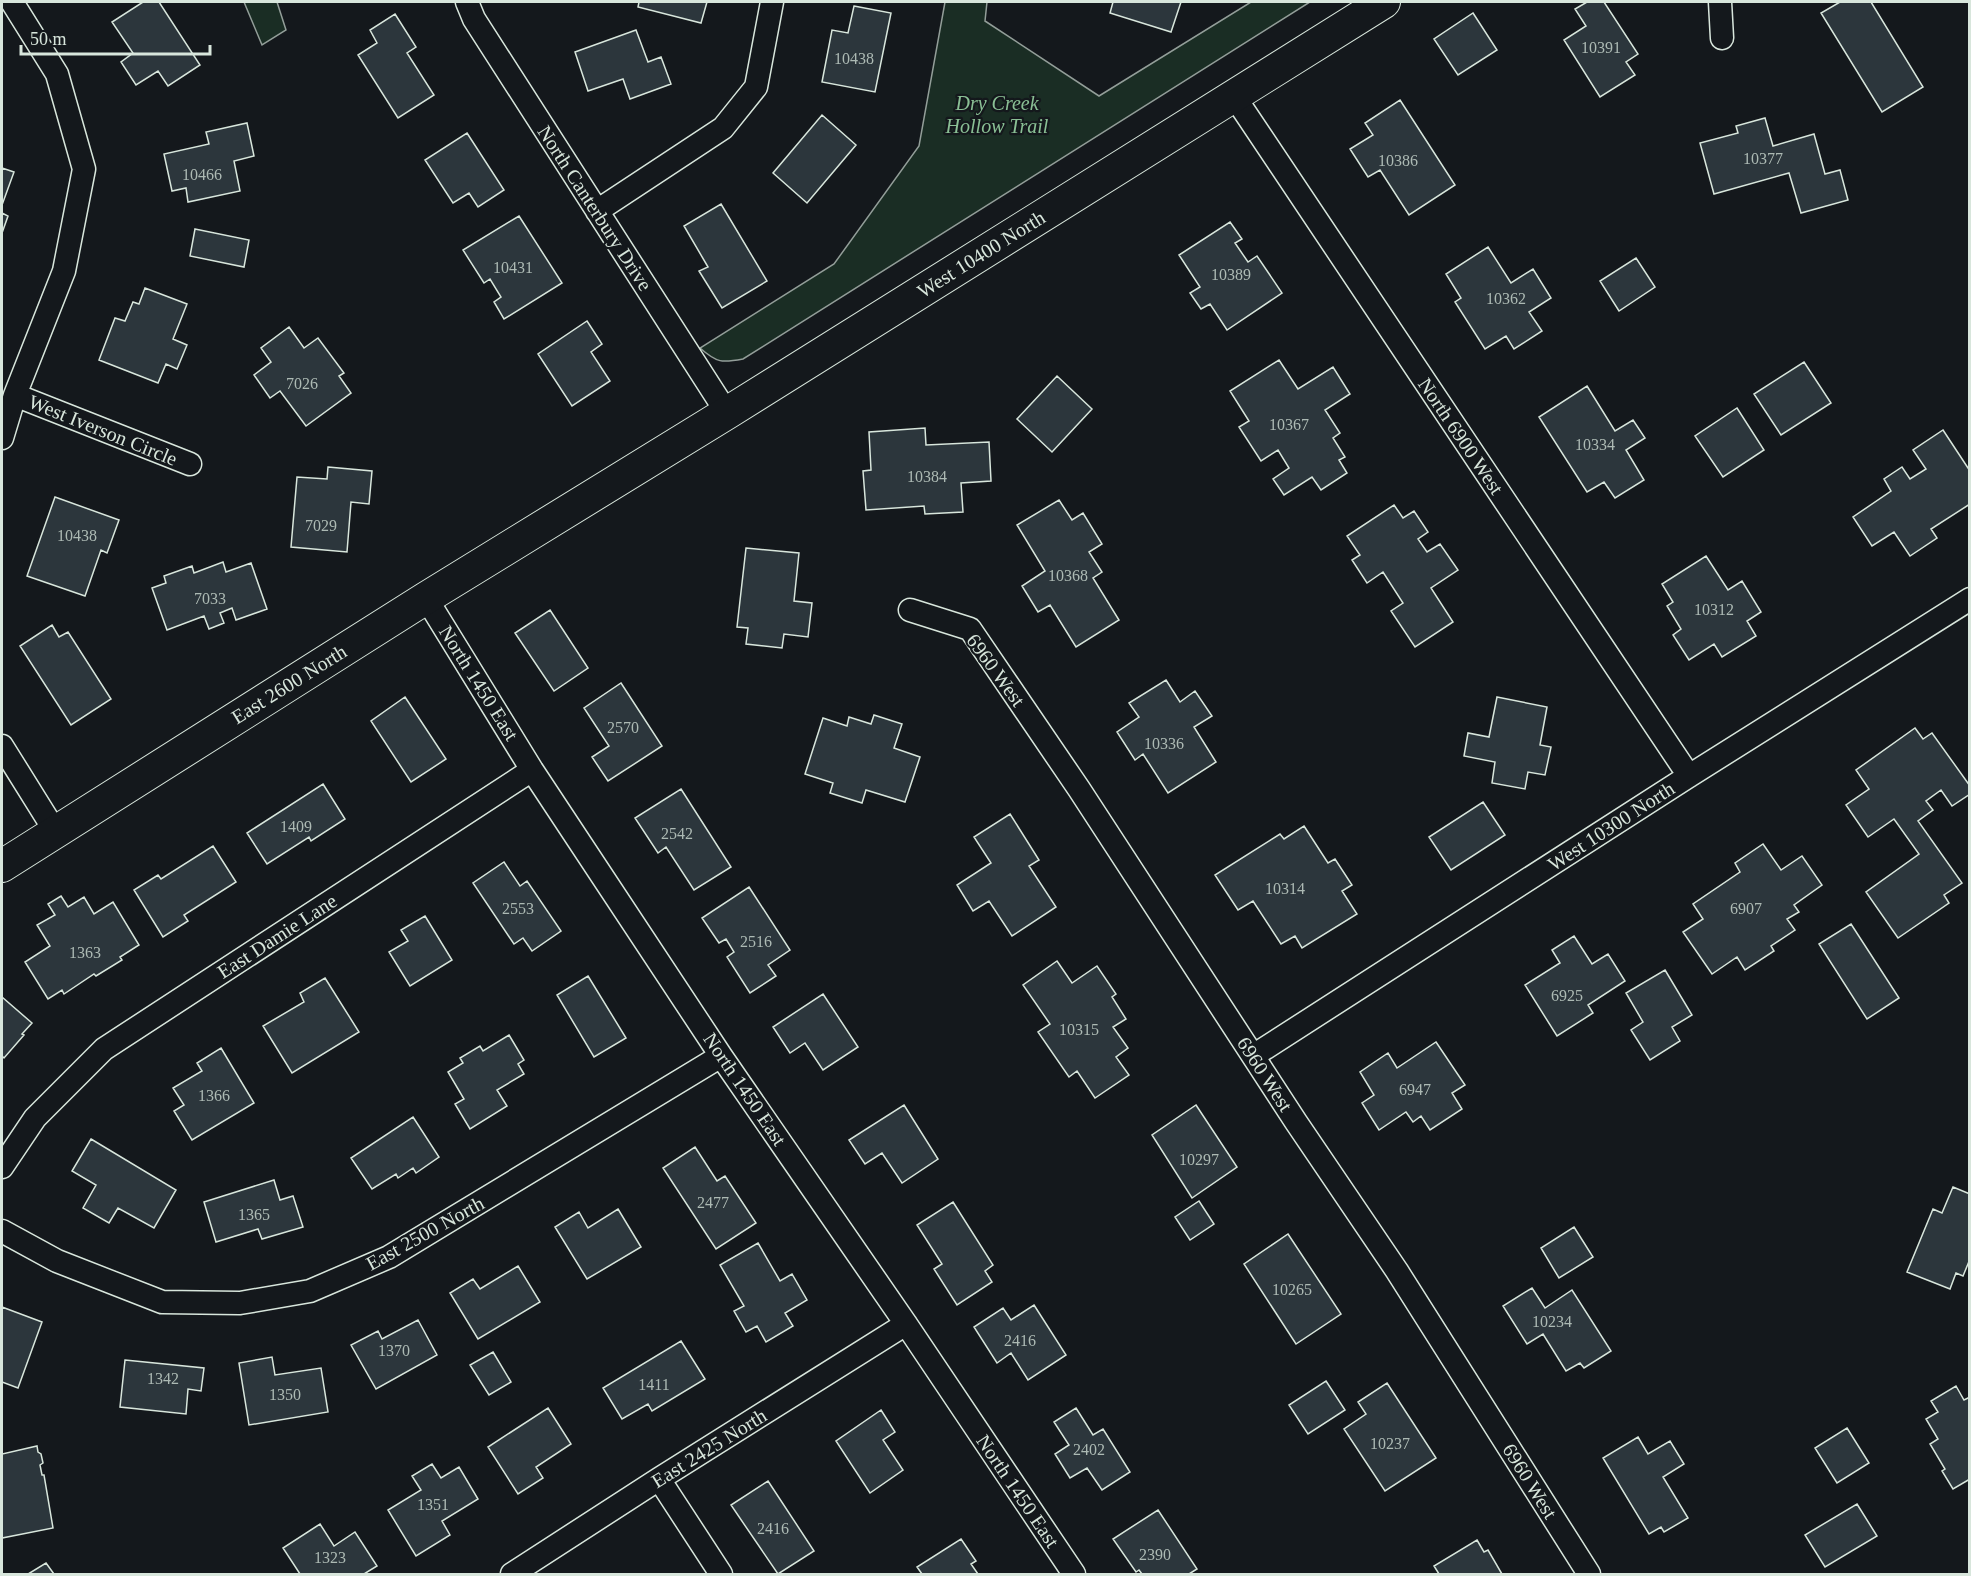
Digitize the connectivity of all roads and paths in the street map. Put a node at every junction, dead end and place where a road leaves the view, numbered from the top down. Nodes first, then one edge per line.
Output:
1 (12, 2) edge
2 (466, 2) edge
3 (772, 2) edge
4 (1384, 2) edge
5 (1720, 2) edge
6 (1722, 38) dead end
7 (1233, 96) junction
8 (597, 211) junction
9 (15, 395) junction
10 (727, 414) junction
11 (2, 438) edge
12 (190, 464) dead end
13 (577, 503) joint
14 (426, 598) junction
15 (1970, 599) edge
16 (910, 610) dead end
17 (2, 746) edge
18 (532, 770) junction
19 (1689, 776) junction
20 (55, 831) junction
21 (2, 866) edge
22 (721, 1056) junction
23 (1253, 1056) junction
24 (2, 1167) edge
25 (2, 1231) edge
26 (906, 1324) junction
27 (659, 1479) junction
28 (512, 1575) edge
29 (720, 1575) edge
30 (1074, 1575) edge
31 (1589, 1575) edge

1 - 9 street
2 - 8 street, North Canterbury Drive
3 - 8 street
4 - 7 street, West 10400 North
5 - 6 street
7 - 10 street, West 10400 North
7 - 19 street, North 6900 West
8 - 10 street, North Canterbury Drive
9 - 11 street
9 - 12 street, West Iverson Circle
10 - 13 street, West 10400 North
13 - 14 street, East 2600 North
14 - 18 street, North 1450 East
14 - 20 street, East 2600 North
15 - 19 street, West 10300 North
16 - 23 street, 6960 West
17 - 20 street
18 - 22 street, North 1450 East
18 - 24 street, East Damie Lane
19 - 23 street, West 10300 North
20 - 21 street, East 2600 North
22 - 25 street, East 2500 North
22 - 26 street, North 1450 East
23 - 31 street, 6960 West
26 - 27 street, East 2425 North
26 - 30 street, North 1450 East
27 - 28 street, East 2425 North
27 - 29 street

